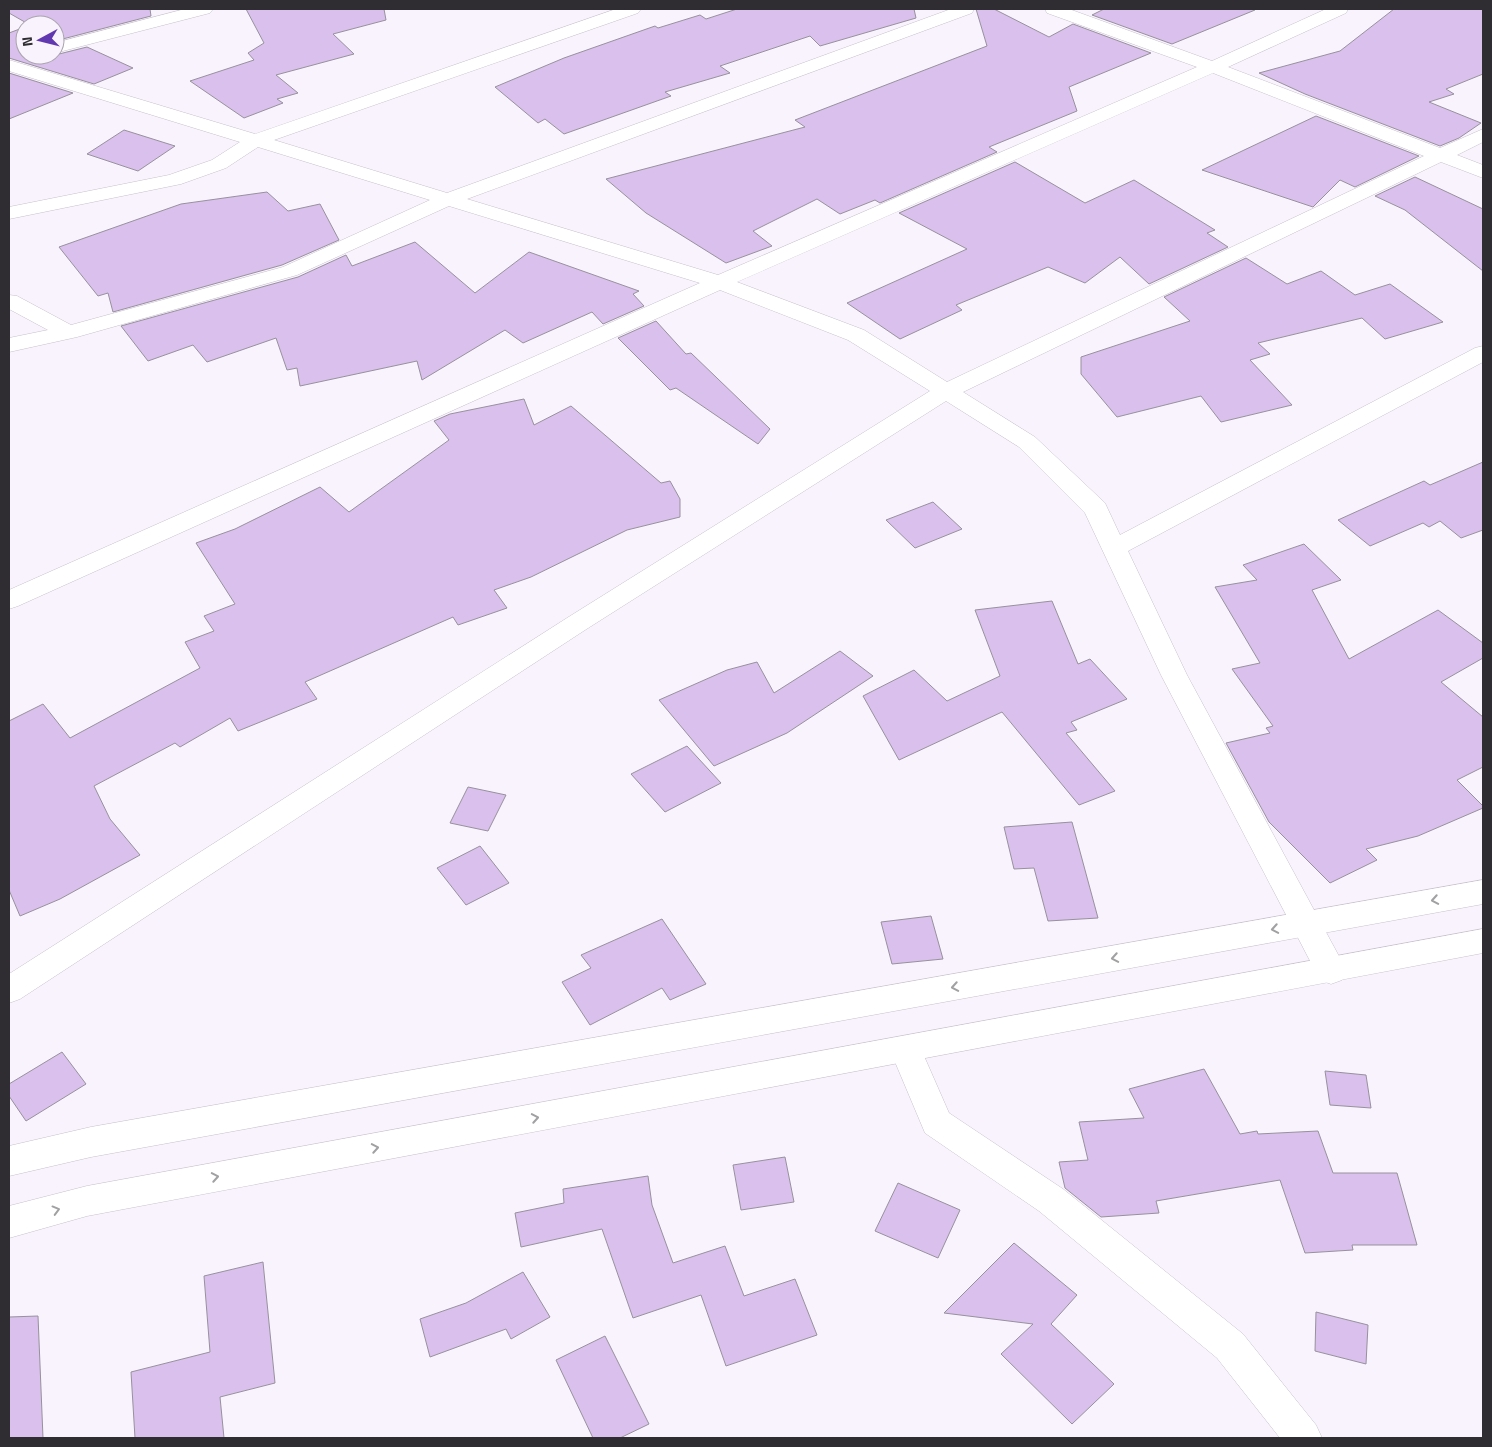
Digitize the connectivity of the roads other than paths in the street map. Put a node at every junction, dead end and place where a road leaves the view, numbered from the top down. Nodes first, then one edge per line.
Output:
1 (204, 9) edge
2 (632, 9) edge
3 (966, 9) edge
4 (1053, 9) edge
5 (1340, 9) edge
6 (65, 45) edge
7 (9, 65) edge
8 (1214, 67) junction
9 (1483, 135) edge
10 (256, 140) junction
11 (1441, 155) junction
12 (1483, 172) edge
13 (448, 199) junction
14 (9, 214) edge
15 (719, 282) junction
16 (9, 301) edge
17 (69, 332) junction
18 (9, 345) edge
19 (1483, 353) edge
20 (947, 392) junction
21 (1114, 548) junction
22 (9, 600) edge
23 (1483, 892) edge
24 (1305, 924) junction
25 (1483, 941) edge
26 (1331, 971) junction
27 (9, 990) edge
28 (906, 1050) junction
29 (9, 1161) edge
30 (9, 1222) edge
31 (1303, 1438) edge

1 - 6 street
2 - 10 street
3 - 13 street
4 - 8 street
5 - 8 street
7 - 10 street
8 - 11 street
8 - 15 street
9 - 11 street
10 - 13 street
10 - 14 street
11 - 12 street
11 - 20 street
13 - 15 street
13 - 17 street
15 - 20 street
15 - 22 street
16 - 17 street
17 - 18 street
19 - 21 street
20 - 21 street
20 - 27 street
21 - 24 street
23 -> 24 street
24 - 26 street
24 -> 29 street
25 - 26 street
26 - 28 street
30 -> 28 street
28 - 31 street

